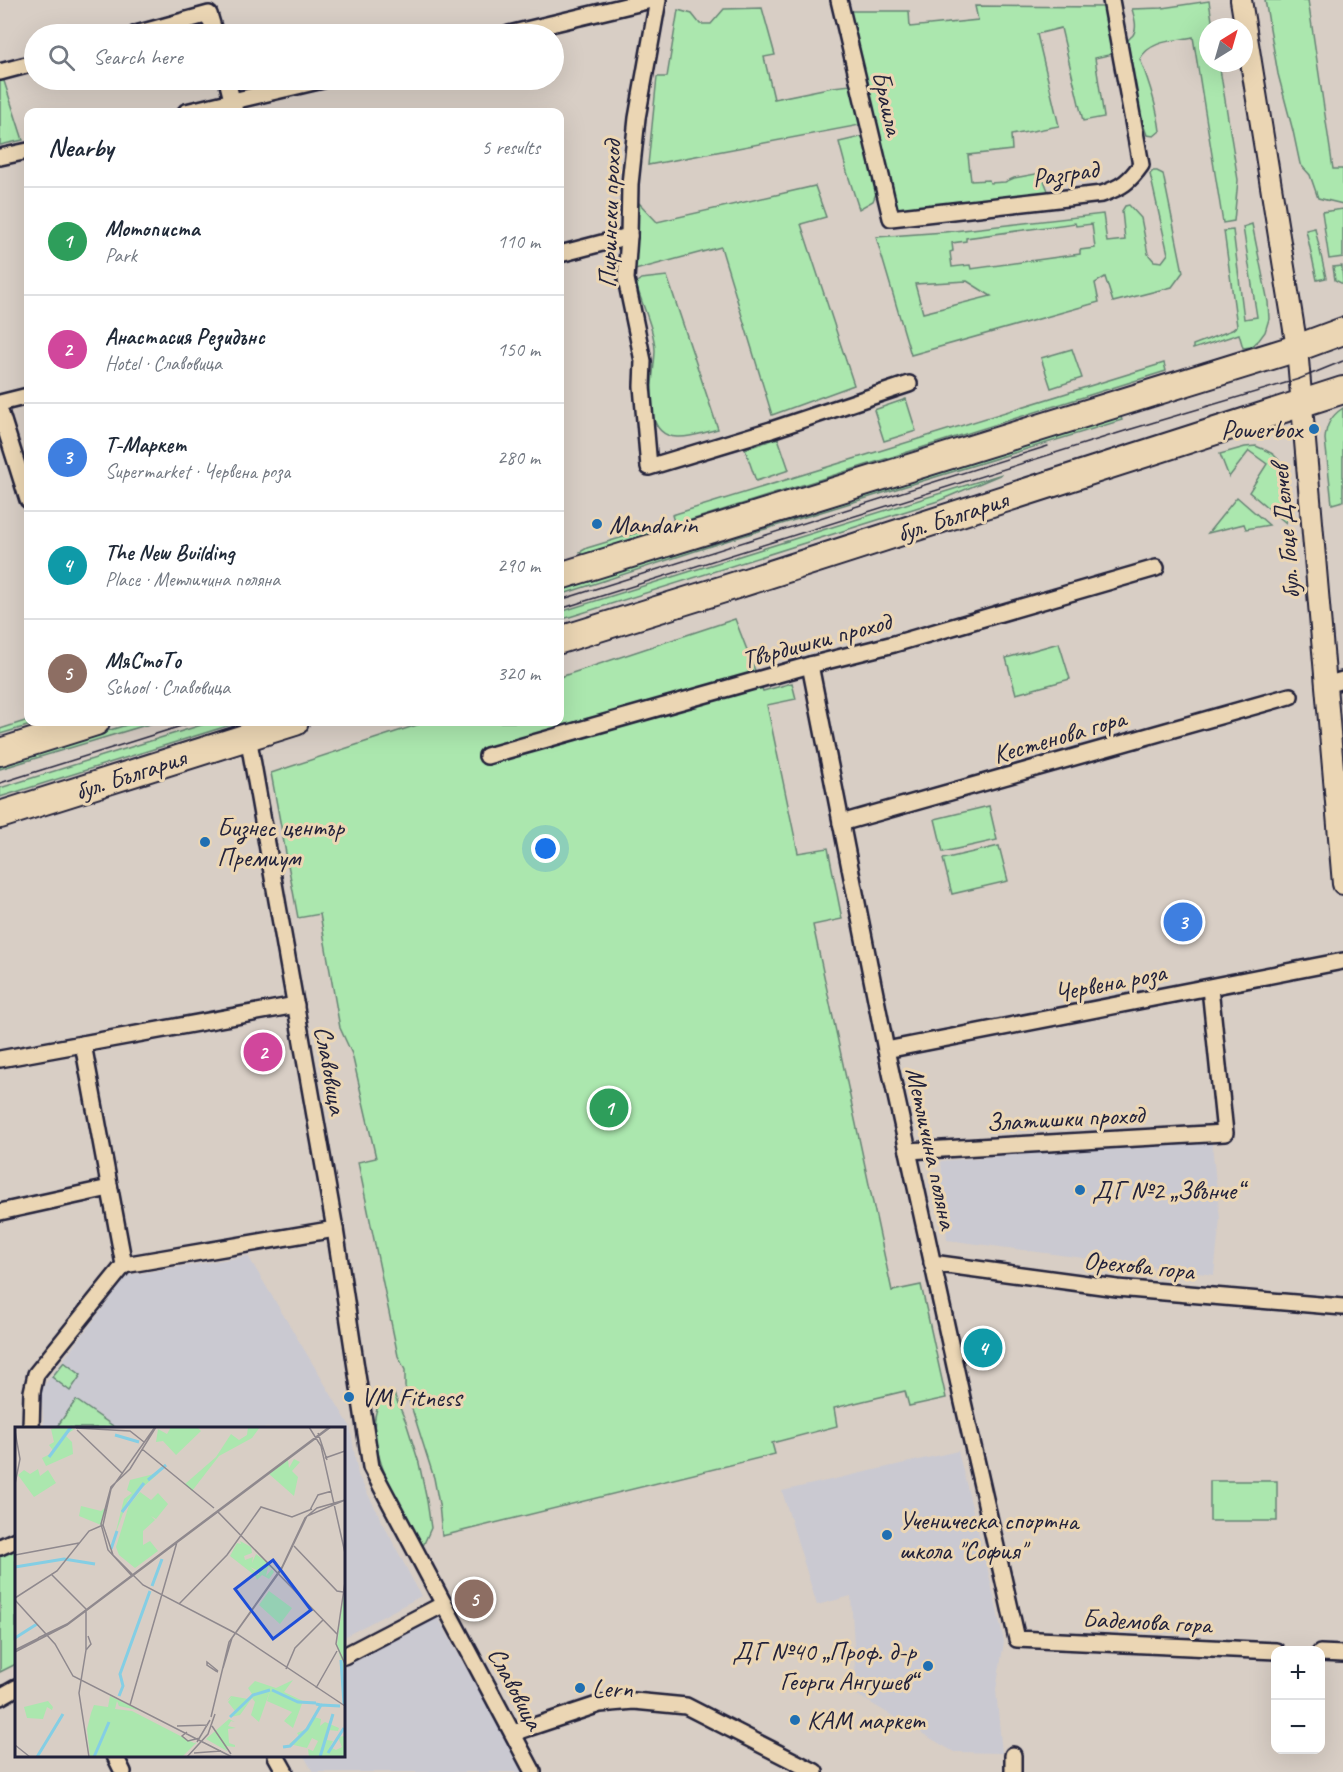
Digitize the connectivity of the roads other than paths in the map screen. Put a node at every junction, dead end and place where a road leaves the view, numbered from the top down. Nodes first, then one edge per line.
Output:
1 (651, 0) edge
2 (658, 0) edge
3 (839, 0) edge
4 (1111, 0) edge
5 (1241, 0) edge
6 (172, 24) edge
7 (212, 24) edge
8 (551, 24) edge
9 (24, 66) edge
10 (0, 72) edge
11 (230, 90) edge
12 (290, 90) edge
13 (234, 107) edge
14 (24, 152) edge
15 (0, 157) edge
16 (891, 218) joint
17 (630, 236) junction
18 (564, 254) edge
19 (1343, 331) edge
20 (1297, 348) junction
21 (909, 384) dead end
22 (1343, 390) edge
23 (24, 397) edge
24 (0, 403) edge
25 (1302, 404) junction
26 (0, 411) edge
27 (24, 487) edge
28 (1156, 568) dead end
29 (564, 575) edge
30 (564, 639) edge
31 (810, 665) junction
32 (1334, 683) edge
33 (1290, 696) dead end
34 (83, 726) edge
35 (282, 726) edge
36 (248, 736) junction
37 (0, 752) edge
38 (487, 756) dead end
39 (0, 815) edge
40 (841, 823) junction
41 (1340, 824) edge
42 (1343, 884) edge
43 (1343, 961) edge
44 (1210, 988) junction
45 (296, 1005) junction
46 (83, 1044) junction
47 (886, 1050) junction
48 (0, 1059) edge
49 (908, 1151) junction
50 (109, 1188) junction
51 (0, 1212) edge
52 (335, 1229) junction
53 (932, 1263) junction
54 (124, 1265) junction
55 (1343, 1307) edge
56 (31, 1427) edge
57 (15, 1540) edge
58 (0, 1547) edge
59 (444, 1604) junction
60 (1017, 1639) joint
61 (1271, 1651) edge
62 (1325, 1653) edge
63 (1343, 1654) edge
64 (345, 1655) edge
65 (15, 1688) edge
66 (0, 1696) edge
67 (513, 1733) junction
68 (1013, 1755) dead end
69 (116, 1757) edge
70 (277, 1757) edge
71 (123, 1772) edge
72 (285, 1772) edge
73 (533, 1772) edge
74 (815, 1772) edge
75 (1012, 1772) edge

1 - 8 street
2 - 17 street, Пирински проход
3 - 16 street, Браила
4 - 16 street, Разград
5 - 20 street, бул. Гоце Делчев
6 - 7 street
9 - 10 street
11 - 13 street
12 - 13 street
14 - 15 street
17 - 18 street
17 - 21 street, Пирински проход
19 - 20 main road
20 - 25 street, бул. Гоце Делчев
20 - 29 main road
22 - 25 main road, бул. България
23 - 24 street
25 - 30 main road, бул. България
25 - 32 street, бул. Гоце Делчев
26 - 27 street
28 - 31 street, Твърдишки проход
31 - 38 street, Твърдишки проход
31 - 40 street, Метличина поляна
32 - 41 street, бул. Гоце Делчев
33 - 40 street, Кестенова гора
34 - 37 main road
35 - 36 main road, бул. България
36 - 39 main road, бул. България
36 - 45 street, Славовица
40 - 47 street, Метличина поляна
41 - 42 street, бул. Гоце Делчев
43 - 44 street, Червена роза
44 - 47 street, Червена роза
44 - 49 street, Златишки проход
45 - 46 street
45 - 52 street, Славовица
46 - 48 street
46 - 50 street
47 - 49 street, Метличина поляна
49 - 53 street, Метличина поляна
50 - 51 street
50 - 54 street
52 - 54 street
52 - 59 street, Славовица
53 - 55 street, Орехова гора
53 - 60 street, Метличина поляна
54 - 56 street
57 - 58 street
59 - 64 street
59 - 67 street, Славовица
60 - 61 street, Бадемова гора
62 - 63 street
65 - 66 street
67 - 73 street, Славовица
67 - 74 street
68 - 75 street
69 - 71 street
70 - 72 street

